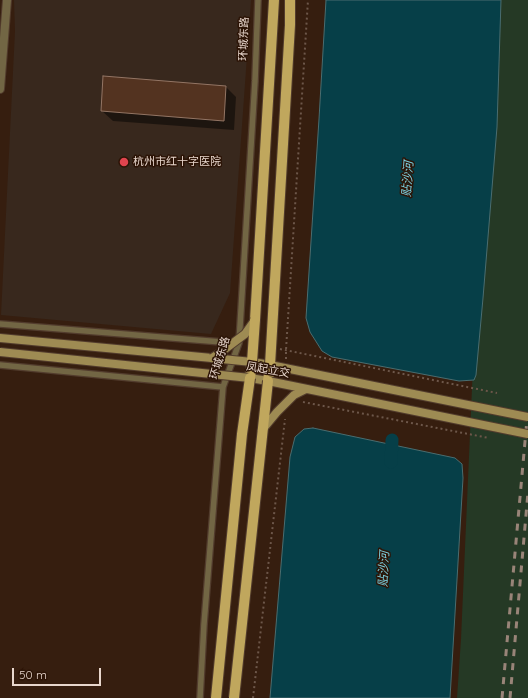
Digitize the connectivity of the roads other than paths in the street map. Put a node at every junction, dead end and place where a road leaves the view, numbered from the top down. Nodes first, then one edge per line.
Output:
1 (7, 0) edge
2 (258, 0) edge
3 (274, 0) edge
4 (290, 0) edge
5 (0, 89) edge
6 (255, 320) junction
7 (0, 324) edge
8 (0, 338) edge
9 (238, 343) junction
10 (0, 352) edge
11 (212, 358) junction
12 (252, 362) junction
13 (0, 365) edge
14 (270, 366) junction
15 (250, 378) junction
16 (268, 381) junction
17 (223, 387) junction
18 (306, 389) junction
19 (528, 417) edge
20 (262, 430) junction
21 (528, 434) edge
22 (200, 698) edge
23 (216, 698) edge
24 (234, 698) edge

1 - 5 street
2 - 9 lane, 环城东路
3 - 6 main road
4 - 14 main road, bridge
6 - 11 main road, bridge
6 - 12 main road, bridge
7 - 9 lane
8 - 11 main road, 凤起立交
9 - 17 lane, 环城东路
10 - 15 main road, 凤起立交, bridge
11 - 12 main road, 凤起立交, bridge
12 - 14 main road, 凤起立交
12 - 15 main road
13 - 17 lane
14 - 16 main road
14 - 19 main road, 凤起立交, bridge
15 - 16 main road, 凤起立交
15 - 23 main road, bridge
16 - 18 main road, 凤起立交, bridge
16 - 20 main road, bridge
17 - 22 lane, 环城东路
18 - 20 main road, bridge
18 - 21 main road, 凤起立交, bridge
20 - 24 main road, bridge

